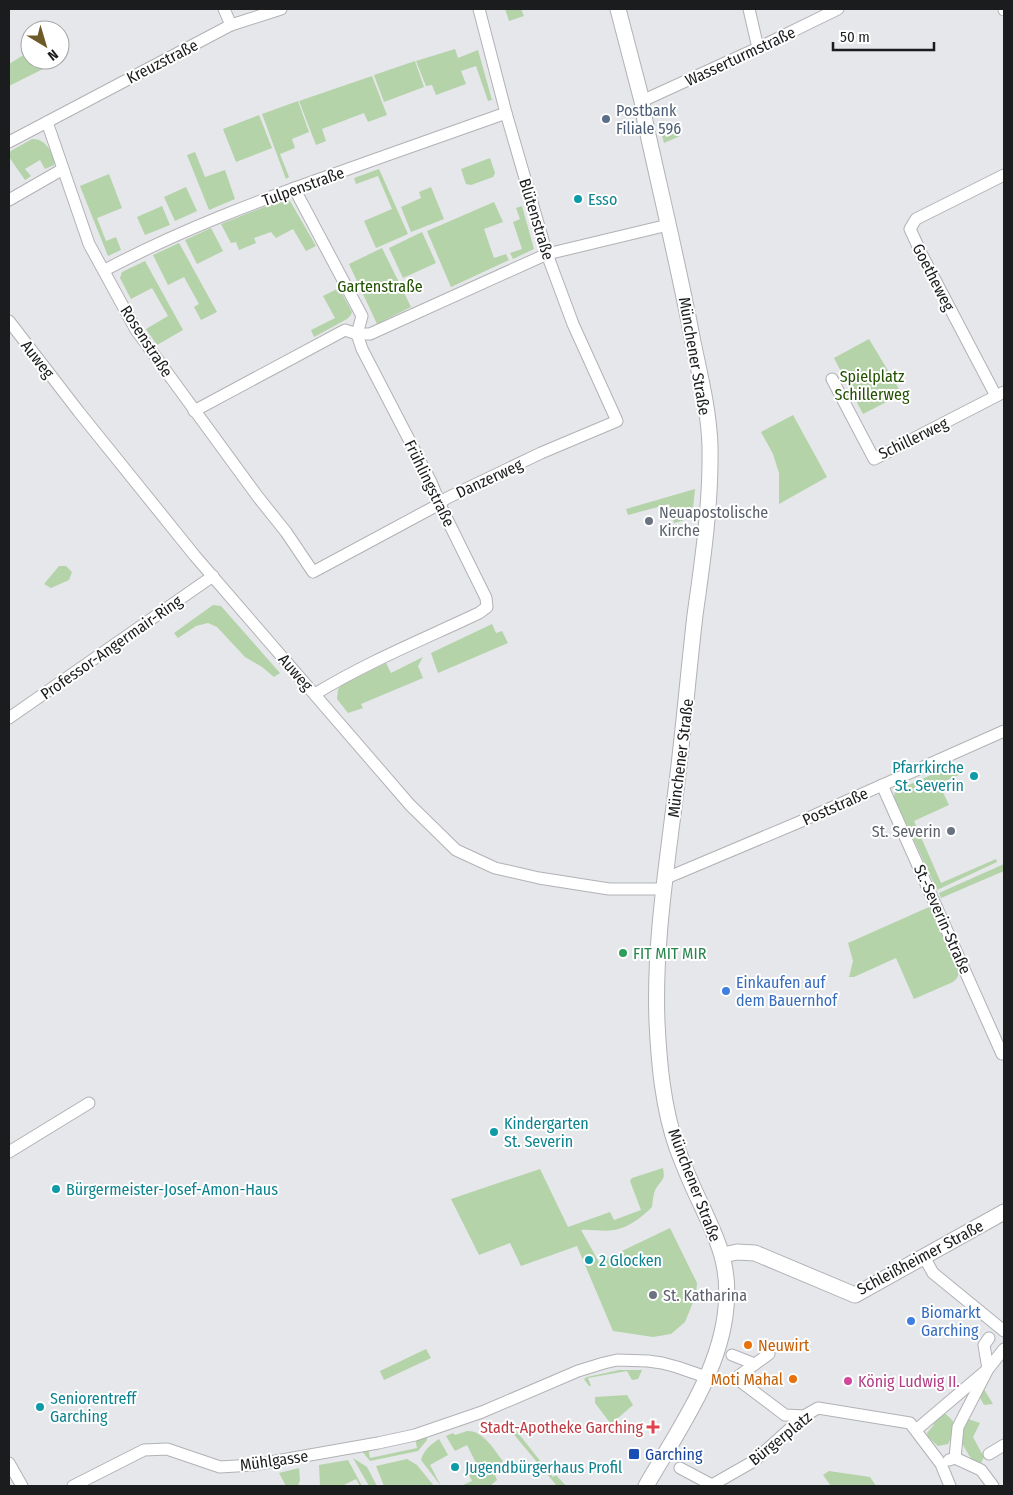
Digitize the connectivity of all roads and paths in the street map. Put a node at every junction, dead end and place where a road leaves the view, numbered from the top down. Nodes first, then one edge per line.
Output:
1 (224, 9) edge
2 (281, 9) edge
3 (479, 9) edge
4 (618, 9) edge
5 (749, 9) edge
6 (838, 9) edge
7 (231, 25) junction
8 (758, 48) junction
9 (642, 101) junction
10 (506, 113) junction
11 (47, 122) junction
12 (9, 142) edge
13 (63, 169) junction
14 (1004, 175) edge
15 (294, 188) junction
16 (9, 200) edge
17 (668, 225) junction
18 (547, 254) junction
19 (105, 270) junction
20 (9, 321) edge
21 (357, 334) junction
22 (832, 379) dead end
23 (1000, 394) edge
24 (194, 411) junction
25 (618, 420) joint
26 (440, 502) junction
27 (313, 572) joint
28 (213, 576) junction
29 (315, 694) junction
30 (9, 718) edge
31 (1004, 731) edge
32 (882, 785) junction
33 (664, 884) junction
34 (1002, 1054) dead end
35 (89, 1103) dead end
36 (9, 1152) edge
37 (1004, 1212) edge
38 (723, 1255) junction
39 (924, 1257) junction
40 (1004, 1331) edge
41 (989, 1338) dead end
42 (1004, 1349) edge
43 (770, 1354) dead end
44 (732, 1355) dead end
45 (755, 1364) junction
46 (988, 1369) junction
47 (706, 1377) junction
48 (804, 1416) junction
49 (916, 1430) junction
50 (1004, 1445) edge
51 (955, 1458) junction
52 (985, 1462) junction
53 (9, 1463) edge
54 (941, 1464) junction
55 (680, 1468) dead end
56 (22, 1486) edge
57 (73, 1486) edge
58 (646, 1486) edge
59 (950, 1486) edge
60 (993, 1486) edge

1 - 7 street
2 - 7 street, Kreuzstraße
3 - 10 street, Blütenstraße
4 - 9 street, Münchener Straße
5 - 8 street
6 - 8 street, Wasserturmstraße
7 - 11 street, Kreuzstraße
8 - 9 street, Wasserturmstraße
9 - 17 street, Münchener Straße
10 - 15 street, Tulpenstraße
10 - 18 street, Blütenstraße
11 - 12 street
11 - 13 street, Rosenstraße
13 - 16 street
13 - 19 street, Rosenstraße
14 - 23 street, Goetheweg
15 - 19 street, Tulpenstraße
15 - 21 street, Frühlingstraße
17 - 18 street
17 - 33 street, Münchener Straße
18 - 21 street
18 - 25 street, Blütenstraße
19 - 24 street, Rosenstraße
20 - 28 street, Auweg
21 - 24 street
21 - 26 street, Frühlingstraße
22 - 23 street, Schillerweg
24 - 27 street, Rosenstraße
25 - 26 street, Danzerweg
26 - 27 street, Danzerweg
26 - 29 street, Frühlingstraße
28 - 29 street, Auweg
28 - 30 street, Professor-Angermair-Ring
29 - 33 street, Auweg
31 - 32 street, Poststraße
32 - 33 street, Poststraße
32 - 34 street, St.-Severin-Straße
33 - 38 street, Münchener Straße
35 - 36 street
37 - 39 street, Schleißheimer Straße
38 - 39 street, Schleißheimer Straße
38 - 47 street, Münchener Straße
39 - 40 street
41 - 46 street
42 - 46 street
43 - 45 street
44 - 45 street
45 - 48 street
46 - 49 street
46 - 51 street
47 - 57 street, Mühlgasse
47 - 58 street, Münchener Straße
48 - 49 street, Bürgerplatz
48 - 55 street, Bürgerplatz
49 - 54 street, Bürgerplatz
50 - 52 street
51 - 52 street
51 - 54 street
52 - 60 street
53 - 56 street
54 - 59 street, Bürgerplatz

